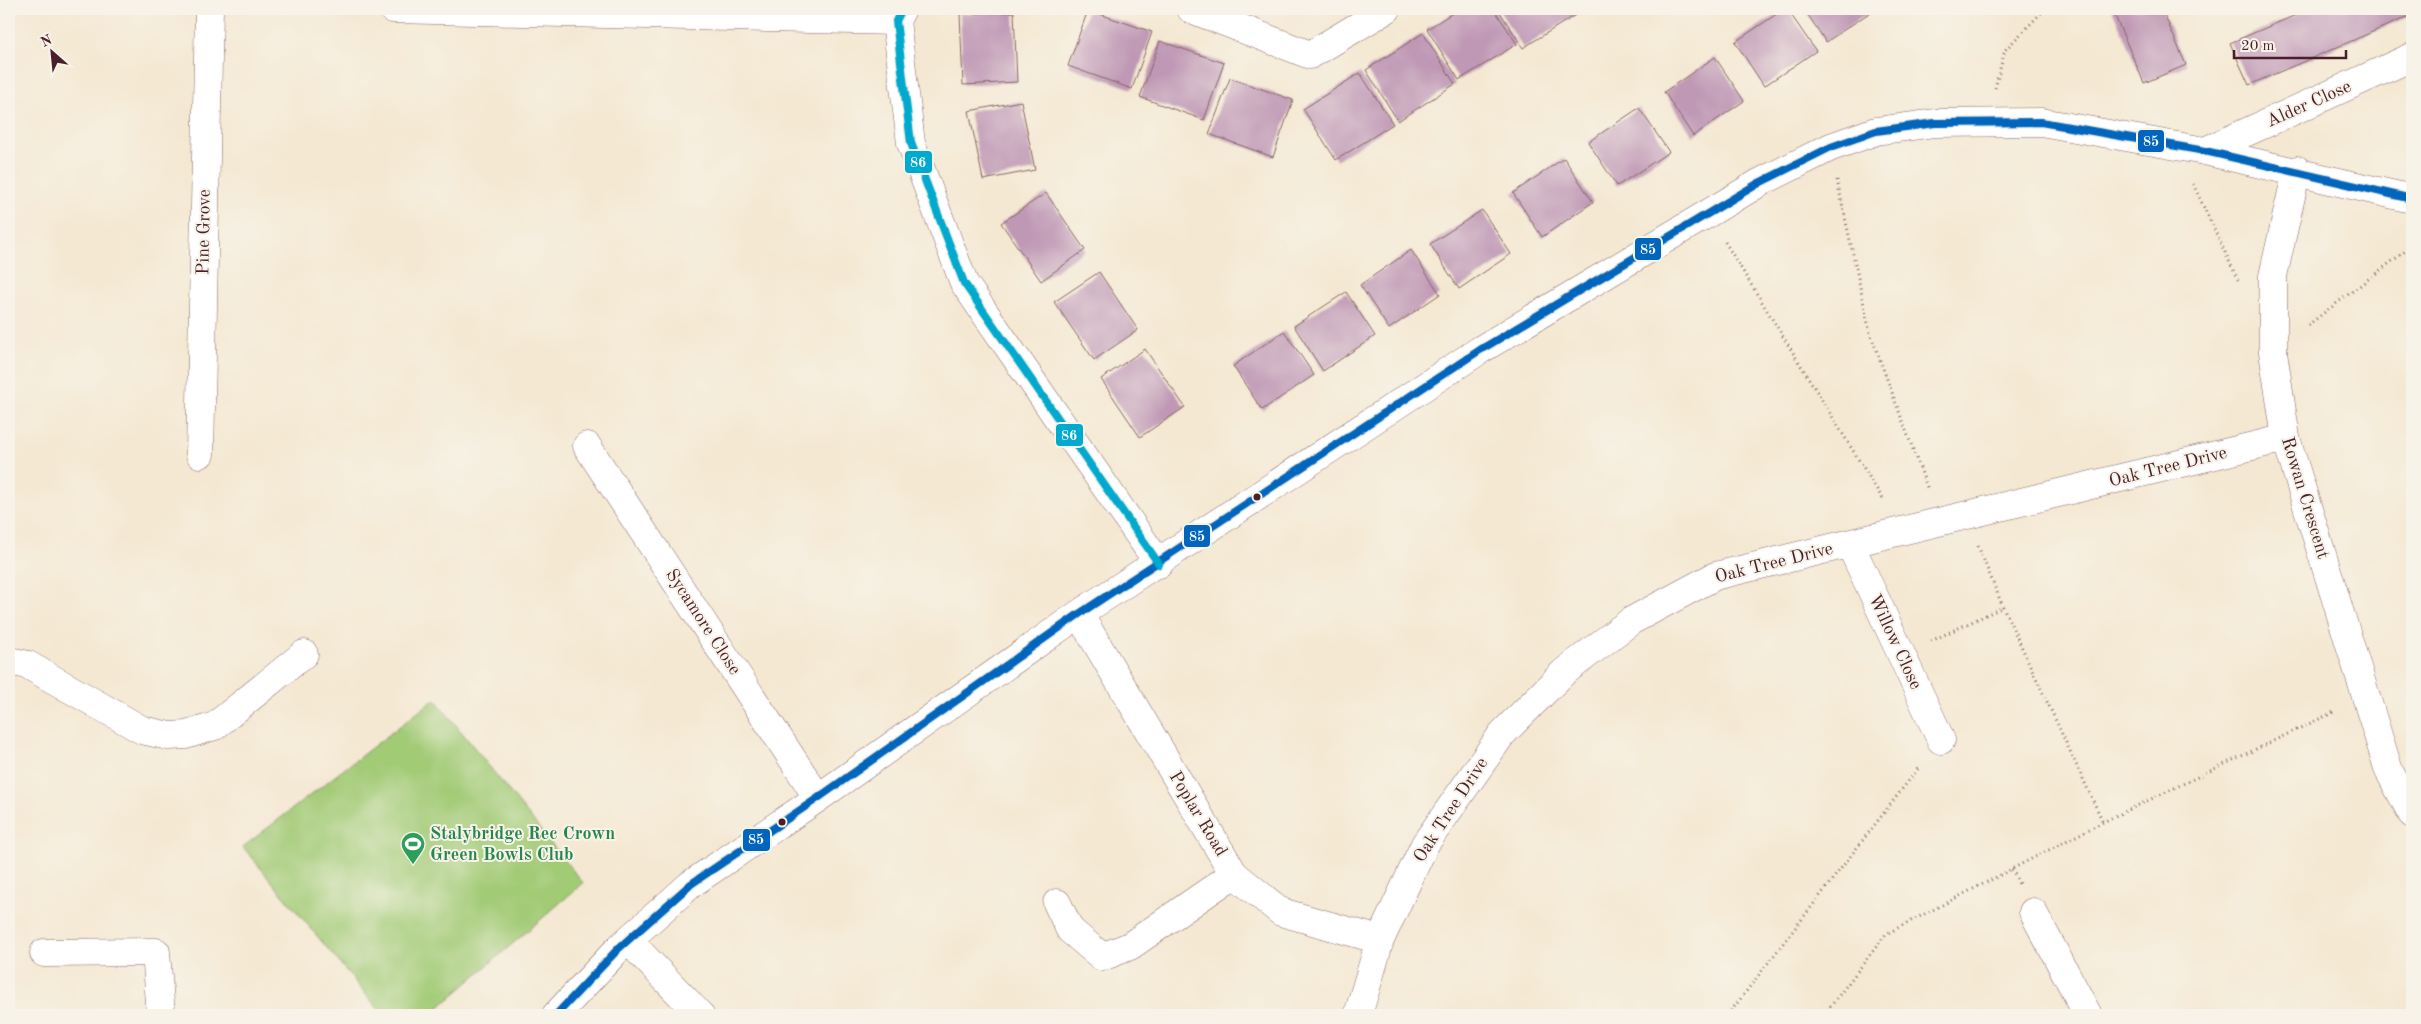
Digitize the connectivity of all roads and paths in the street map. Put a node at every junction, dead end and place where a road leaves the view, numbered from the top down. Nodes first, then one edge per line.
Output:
1 (209, 9) edge
2 (393, 9) edge
3 (1191, 9) edge
4 (1387, 9) edge
5 (2045, 9) edge
6 (899, 15) edge
7 (2412, 57) edge
8 (1987, 123) junction
9 (2175, 145) junction
10 (1830, 147) junction
11 (2206, 151) junction
12 (2297, 170) junction
13 (2412, 199) edge
14 (1708, 214) junction
15 (2412, 246) edge
16 (2243, 289) dead end
17 (2272, 352) junction
18 (2286, 438) junction
19 (587, 446) dead end
20 (200, 454) dead end
21 (1953, 519) junction
22 (1902, 531) junction
23 (1850, 544) junction
24 (1159, 564) junction
25 (2003, 607) junction
26 (1079, 614) junction
27 (304, 654) dead end
28 (1901, 655) junction
29 (9, 661) edge
30 (2366, 697) junction
31 (1941, 740) joint
32 (818, 798) junction
33 (2412, 814) edge
34 (2103, 822) junction
35 (1234, 874) junction
36 (1057, 903) dead end
37 (2033, 912) dead end
38 (628, 940) junction
39 (1380, 940) junction
40 (44, 953) dead end
41 (1732, 1011) junction
42 (161, 1015) edge
43 (556, 1015) edge
44 (700, 1015) edge
45 (1358, 1015) edge
46 (1728, 1015) edge
47 (1738, 1015) edge
48 (1824, 1015) edge
49 (2088, 1015) edge

1 - 20 street, Pine Grove
2 - 6 street
3 - 4 street
5 - 8 path
6 - 24 street
7 - 11 street, Alder Close
8 - 9 street
8 - 10 street
9 - 11 street
9 - 16 path
10 - 14 street
10 - 21 path
11 - 12 street
12 - 13 street
12 - 17 street, Rowan Crescent
14 - 22 path
14 - 24 street
15 - 17 path
17 - 18 street, Rowan Crescent
18 - 21 street, Oak Tree Drive
18 - 30 street, Rowan Crescent
19 - 32 street, Sycamore Close
21 - 22 street, Oak Tree Drive
21 - 25 path
22 - 23 street, Oak Tree Drive
23 - 28 street, Willow Close
23 - 39 street, Oak Tree Drive
24 - 26 street
25 - 28 path
25 - 34 path
26 - 32 street
26 - 35 street, Poplar Road
27 - 29 street
28 - 31 street, Willow Close
30 - 33 street, Rowan Crescent
30 - 34 path
31 - 41 path
32 - 38 street
34 - 48 path
35 - 36 street
35 - 39 street, Poplar Road
37 - 49 street
38 - 43 street
38 - 44 street
39 - 45 street, Oak Tree Drive
40 - 42 street
41 - 46 path
41 - 47 path

